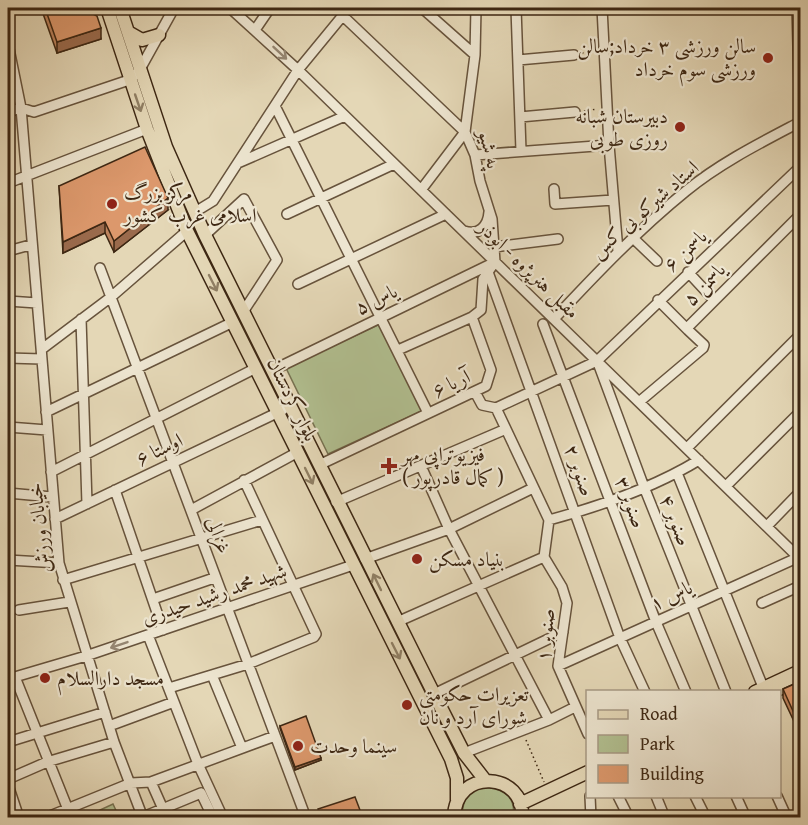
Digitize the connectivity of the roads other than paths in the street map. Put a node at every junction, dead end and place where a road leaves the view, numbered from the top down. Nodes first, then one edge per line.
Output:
1 (174, 8) edge
2 (230, 8) edge
3 (270, 8) edge
4 (422, 8) edge
5 (476, 8) edge
6 (516, 8) edge
7 (602, 8) edge
8 (797, 8) edge
9 (346, 12) edge
10 (110, 13) edge
11 (255, 30) junction
12 (128, 33) junction
13 (159, 34) junction
14 (8, 44) edge
15 (475, 55) junction
16 (574, 55) road end
17 (518, 60) junction
18 (298, 70) junction
19 (134, 76) junction
20 (275, 106) junction
21 (21, 108) junction
22 (8, 112) edge
23 (575, 112) road end
24 (345, 116) junction
25 (520, 117) junction
26 (800, 122) edge
27 (147, 129) junction
28 (465, 132) junction
29 (291, 139) junction
30 (609, 145) junction
31 (521, 151) junction
32 (475, 154) junction
33 (237, 164) junction
34 (394, 164) junction
35 (801, 167) edge
36 (26, 178) junction
37 (8, 183) edge
38 (554, 189) dead end
39 (421, 190) junction
40 (322, 197) junction
41 (613, 200) junction
42 (488, 206) junction
43 (195, 212) junction
44 (287, 214) dead end
45 (446, 214) junction
46 (801, 215) edge
47 (187, 231) junction
48 (464, 231) junction
49 (205, 235) junction
50 (633, 238) junction
51 (558, 239) dead end
52 (30, 245) junction
53 (494, 247) junction
54 (8, 251) edge
55 (618, 251) junction
56 (352, 258) junction
57 (657, 261) dead end
58 (495, 262) junction
59 (100, 268) dead end
60 (488, 272) junction
61 (688, 272) junction
62 (298, 284) dead end
63 (111, 297) junction
64 (713, 299) junction
65 (658, 300) junction
66 (8, 301) edge
67 (37, 303) junction
68 (243, 312) junction
69 (382, 316) junction
70 (472, 317) junction
71 (81, 319) junction
72 (554, 319) junction
73 (233, 322) junction
74 (543, 324) dead end
75 (688, 330) junction
76 (801, 335) edge
77 (398, 350) junction
78 (42, 354) junction
79 (8, 358) edge
80 (597, 361) junction
81 (136, 368) junction
82 (256, 368) junction
83 (273, 370) junction
84 (564, 378) junction
85 (531, 391) junction
86 (475, 392) junction
87 (84, 393) junction
88 (639, 402) junction
89 (291, 406) junction
90 (496, 408) junction
91 (46, 412) junction
92 (279, 412) junction
93 (801, 412) edge
94 (428, 413) junction
95 (156, 419) junction
96 (8, 427) edge
97 (506, 429) junction
98 (47, 430) junction
99 (687, 448) junction
100 (298, 452) junction
101 (84, 455) junction
102 (699, 460) junction
103 (172, 463) junction
104 (319, 465) junction
105 (421, 466) junction
106 (51, 472) junction
107 (677, 473) junction
108 (244, 480) junction
109 (726, 486) junction
110 (644, 487) junction
111 (533, 488) junction
112 (115, 490) junction
113 (801, 492) edge
114 (8, 493) edge
115 (52, 497) junction
116 (612, 501) junction
117 (336, 502) junction
118 (87, 504) junction
119 (191, 510) junction
120 (576, 513) junction
121 (55, 519) junction
122 (262, 520) junction
123 (549, 520) junction
124 (767, 526) junction
125 (449, 529) junction
126 (201, 538) junction
127 (138, 556) junction
128 (544, 556) junction
129 (800, 558) edge
130 (365, 559) junction
131 (8, 560) edge
132 (59, 563) junction
133 (353, 565) junction
134 (214, 578) junction
135 (63, 580) junction
136 (293, 585) junction
137 (479, 586) junction
138 (801, 586) edge
139 (723, 590) junction
140 (153, 599) junction
141 (69, 602) junction
142 (762, 603) dead end
143 (691, 606) junction
144 (227, 608) junction
145 (19, 610) dead end
146 (397, 622) junction
147 (656, 622) junction
148 (163, 630) junction
149 (563, 632) junction
150 (148, 635) junction
151 (620, 638) junction
152 (87, 656) junction
153 (514, 656) junction
154 (248, 664) junction
155 (558, 666) junction
156 (801, 671) edge
157 (212, 675) junction
158 (11, 678) edge
159 (801, 681) edge
160 (169, 688) junction
161 (644, 690) edge
162 (685, 690) edge
163 (725, 690) edge
164 (764, 690) edge
165 (434, 694) junction
166 (174, 702) junction
167 (574, 707) junction
168 (105, 712) junction
169 (549, 720) junction
170 (110, 726) junction
171 (586, 730) edge
172 (36, 732) junction
173 (275, 736) junction
174 (8, 742) edge
175 (114, 742) junction
176 (242, 748) junction
177 (464, 753) junction
178 (451, 759) junction
179 (47, 762) junction
180 (198, 764) junction
181 (586, 776) edge
182 (8, 779) edge
183 (485, 780) junction
184 (151, 782) junction
185 (131, 783) junction
186 (8, 785) edge
187 (590, 798) edge
188 (619, 798) edge
189 (657, 798) edge
190 (696, 798) edge
191 (737, 798) edge
192 (778, 798) edge
193 (457, 800) junction
194 (520, 804) junction
195 (67, 807) junction
196 (162, 808) junction
197 (143, 817) edge
198 (19, 818) edge
199 (45, 818) edge
200 (167, 818) edge
201 (213, 818) edge
202 (223, 818) edge
203 (306, 818) edge
204 (454, 818) edge
205 (522, 818) edge
206 (591, 818) edge
207 (629, 818) edge
208 (665, 818) edge
209 (706, 818) edge
210 (746, 818) edge
211 (787, 818) edge

1 - 13 street
2 - 11 street, مقبل هنرپژوه - ابوذر
3 - 11 street
4 - 15 street
5 - 15 street, په شیو
6 - 17 street
7 - 30 street
8 - 26 street
9 - 18 street
9 - 28 street
10 - 12 main road, بلوار کردستان
10 - 19 main road, بلوار کردستان
11 -> 18 street, مقبل هنرپژوه - ابوذر
12 - 13 main road
12 - 19 main road, بلوار کردستان
13 - 19 street
14 - 21 street, خیابان ورزش
15 - 28 street, په شیو
16 - 17 street
17 - 25 street
18 - 20 street
18 - 24 street, مقبل هنرپژوه - ابوذر
19 - 21 street
19 -> 27 main road, بلوار کردستان
19 - 43 main road, بلوار کردستان
20 - 29 street
20 - 33 street
21 - 22 street
21 - 36 street, خیابان ورزش
23 - 25 street
24 - 29 street
24 - 34 street, مقبل هنرپژوه - ابوذر
25 - 31 street
26 - 50 street, استاد شیرکو بی کس
27 - 36 street
27 - 47 main road, بلوار کردستان
28 - 32 street, په شیو
28 - 39 street
29 - 33 street
29 - 40 street
30 - 31 street
30 - 41 street
31 - 32 street
32 - 42 street, په شیو
33 - 43 street
34 - 39 street, مقبل هنرپژوه - ابوذر
34 - 40 street
35 - 61 street, یاسمن ۶
36 - 37 street
36 - 52 street, خیابان ورزش
38 - 41 street
39 - 45 street, مقبل هنرپژوه - ابوذر
40 - 44 street
40 - 56 street
41 - 55 street
42 - 48 street
42 - 53 street, په شیو
43 - 49 main road, بلوار کردستان
45 - 48 street, مقبل هنرپژوه - ابوذر
45 - 56 street
46 - 64 street, یاسمن ۵
47 - 63 street
47 -> 73 main road, بلوار کردستان
48 - 58 street, مقبل هنرپژوه - ابوذر
49 - 68 main road, بلوار کردستان
49 - 68 street
50 - 55 street, استاد شیرکو بی کس
50 - 57 street
51 - 53 street
52 - 54 street
52 - 67 street, خیابان ورزش
53 - 58 street, په شیو
55 - 72 street, استاد شیرکو بی کس
56 - 62 street
56 - 69 street
58 - 60 street
58 - 69 street, یاس ۵
58 - 72 street, مقبل هنرپژوه - ابوذر
59 - 63 street, غزالی
60 - 70 street
60 - 85 street, صنوبر ۲
61 - 64 street
61 - 65 street, یاسمن ۶
63 - 71 street
63 - 81 street, غزالی
64 - 75 street, یاسمن ۵
65 - 75 street
65 - 80 street, یاسمن ۶
66 - 67 street
67 - 78 street, خیابان ورزش
68 - 83 main road, بلوار کردستان
69 - 77 street
69 - 83 street, یاس ۵
70 - 77 street
70 - 86 street, آریا ۶
71 - 78 street
71 - 87 street
72 - 80 street, مقبل هنرپژوه - ابوذر
73 - 81 street
73 - 82 main road, بلوار کردستان
74 - 84 street, صنوبر ۳
75 - 88 street, یاسمن ۵
76 - 99 street
77 - 94 street
78 - 79 street
78 - 91 street, خیابان ورزش
80 - 84 street, یاسمن ۶
80 - 88 street, مقبل هنرپژوه - ابوذر
80 - 110 street, صنوبر ۴
81 - 87 street
81 - 95 street, غزالی
82 - 92 main road, بلوار کردستان
82 - 95 street
83 - 89 main road, بلوار کردستان
84 - 85 street, یاسمن ۶
84 - 116 street, صنوبر ۳
85 - 90 street, یاسمن ۶
85 - 120 street, صنوبر ۲
86 - 90 street
86 - 94 street, آریا ۶
87 - 91 street
87 - 101 street
88 - 99 street, مقبل هنرپژوه - ابوذر
89 - 92 street, اوستا ۶
89 - 104 main road, بلوار کردستان
90 - 97 street
91 - 98 street, خیابان ورزش
92 - 100 main road, بلوار کردستان
92 - 103 street, اوستا ۶
93 - 109 street
94 - 104 street, آریا ۶
95 - 101 street
95 - 103 street, غزالی
96 - 98 street
97 - 105 street
97 - 111 street
98 - 106 street, خیابان ورزش
99 - 102 street, مقبل هنرپژوه - ابوذر
100 - 108 street
100 -> 133 main road, بلوار کردستان
101 - 106 street
101 - 118 street
102 - 107 street
102 - 109 street, مقبل هنرپژوه - ابوذر
103 - 112 street, اوستا ۶
103 - 119 street, غزالی
104 - 117 main road, بلوار کردستان
105 - 117 street
105 - 125 street
106 - 115 street, خیابان ورزش
107 - 110 street
107 - 139 street
108 - 119 street
108 - 122 street
109 - 124 street, مقبل هنرپژوه - ابوذر
110 - 116 street
110 - 143 street, صنوبر ۴
111 - 123 street
111 - 125 street
112 - 118 street, اوستا ۶
112 - 127 street
113 - 124 street
114 - 115 street
115 - 121 street, خیابان ورزش
116 - 120 street
116 - 147 street, صنوبر ۳
117 - 130 main road, بلوار کردستان
118 - 121 street, اوستا ۶
119 - 126 street, غزالی
120 - 123 street
120 - 151 street, صنوبر ۲
121 - 132 street, خیابان ورزش
122 - 126 street
122 - 136 street
123 - 128 street
124 - 129 street, مقبل هنرپژوه - ابوذر
125 - 130 street
125 - 137 street
126 - 127 street
126 - 134 street, غزالی
127 - 135 street
127 - 140 street
128 - 137 street
128 - 149 street, صنوبر ۱
129 - 139 street, یاس ۱
146 -> 130 main road, بلوار کردستان
131 - 132 street
132 - 135 street, خیابان ورزش
133 - 136 street, شهید محمد رشید حیدری
133 -> 178 main road, بلوار کردستان
134 - 140 street
134 - 144 street, غزالی
135 - 141 street, خیابان ورزش
136 - 144 street, شهید محمد رشید حیدری
136 - 154 street
137 - 146 street
137 - 153 street
138 - 142 street
139 - 143 street, یاس ۱
139 - 164 street
140 - 148 street
141 - 145 street
141 - 152 street, خیابان ورزش
143 - 147 street, یاس ۱
143 - 163 street, صنوبر ۴
144 - 148 street, شهید محمد رشید حیدری
144 - 154 street, غزالی
146 - 165 main road, بلوار کردستان
147 - 151 street, یاس ۱
147 - 162 street, صنوبر ۳
148 - 150 street, شهید محمد رشید حیدری
149 - 153 street
149 - 155 street, صنوبر ۱
150 -> 152 street, شهید محمد رشید حیدری
150 - 160 street
151 - 155 street, یاس ۱
151 - 161 street, صنوبر ۲
152 - 158 street, شهید محمد رشید حیدری
152 - 168 street, خیابان ورزش
153 - 165 street
153 - 169 street
154 - 157 street
154 - 173 street, غزالی
155 - 167 street, صنوبر ۱
156 - 164 main road
157 - 160 street
157 - 176 street
158 - 172 street
159 - 164 main road
160 - 166 street
165 - 177 main road, بلوار کردستان
166 - 170 street
166 - 180 street
167 - 169 street
167 - 171 street, صنوبر ۱
168 - 170 street, خیابان ورزش
168 - 172 street
169 - 177 street
170 - 175 street, خیابان ورزش
172 - 174 street
172 - 179 street
173 - 176 street
173 - 203 street, غزالی
175 - 179 street
175 - 185 street, خیابان ورزش
176 - 180 street
177 - 178 main road
177 - 183 main road, بلوار کردستان
178 - 193 main road, بلوار کردستان
179 - 182 street
179 - 195 street
180 - 184 street
180 - 202 street
181 - 194 main road
183 - 193 main road
183 - 194 main road
184 - 185 street
184 - 196 street
185 - 195 street
185 - 197 street, خیابان ورزش
186 - 198 street
187 - 206 street
188 - 207 street
189 - 208 street
190 - 209 street
191 - 210 street
192 - 211 street
193 - 204 main road, بلوار کردستان
194 - 205 main road
195 - 199 street
196 - 197 street
196 - 200 street
196 - 201 street

